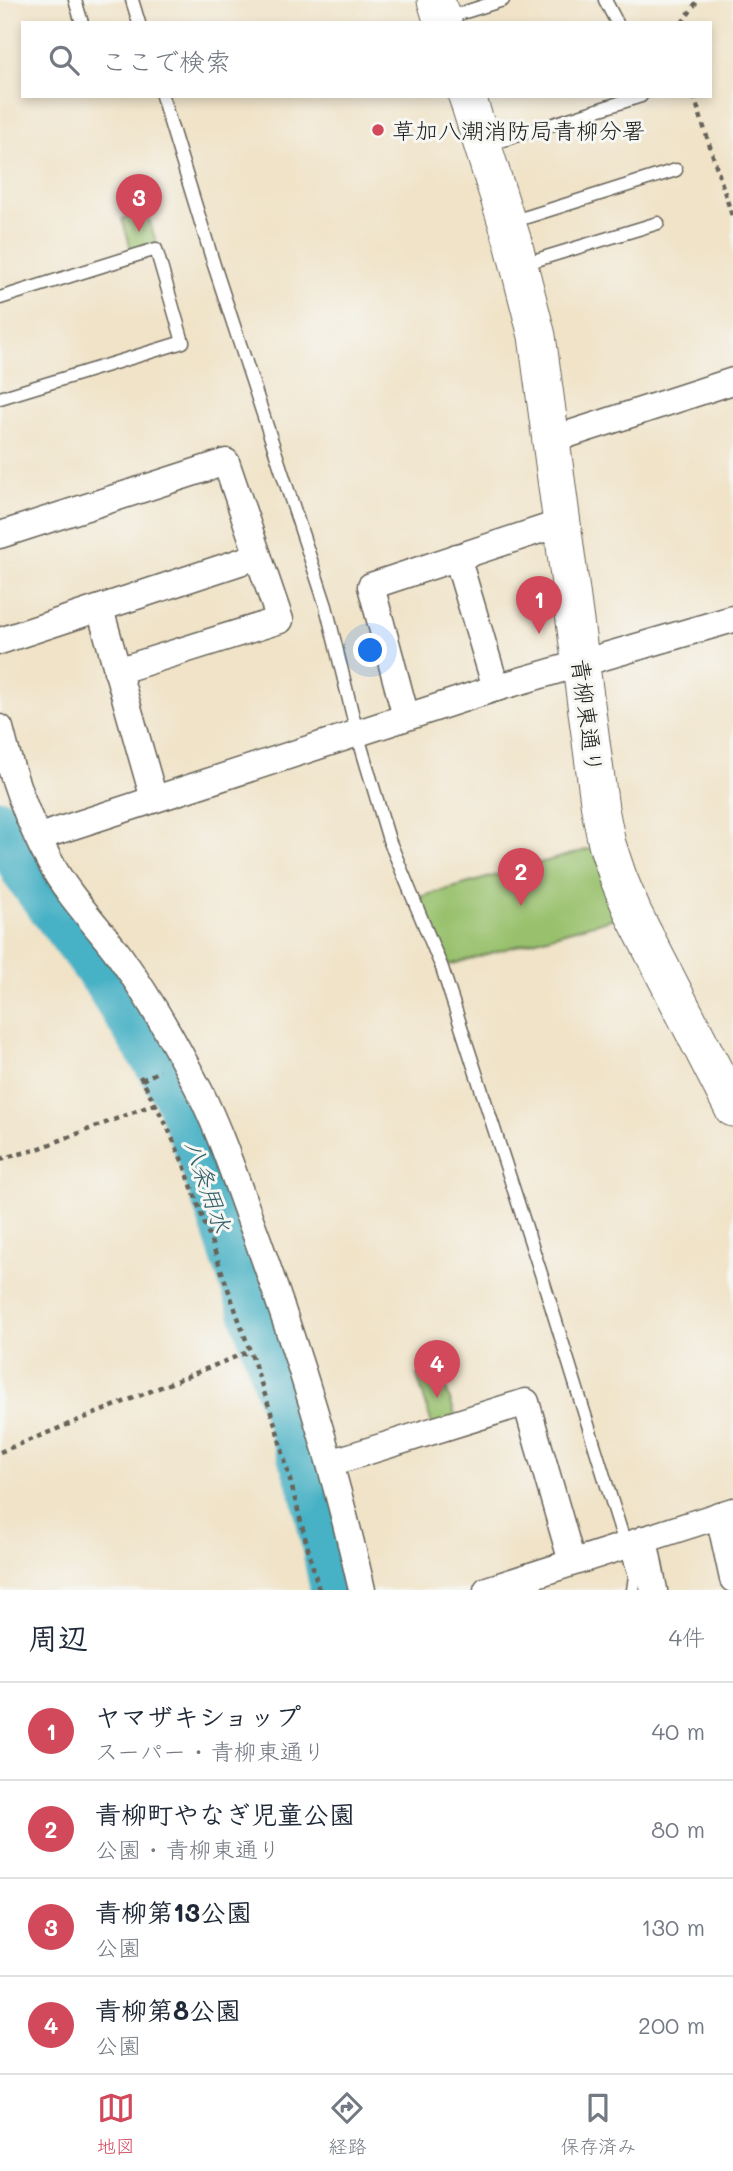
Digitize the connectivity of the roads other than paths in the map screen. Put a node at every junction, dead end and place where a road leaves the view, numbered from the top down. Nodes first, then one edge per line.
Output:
1 (75, 0) edge
2 (132, 0) edge
3 (503, 0) edge
4 (605, 0) edge
5 (440, 14) edge
6 (81, 21) edge
7 (138, 21) edge
8 (616, 21) edge
9 (163, 98) edge
10 (468, 98) edge
11 (635, 98) edge
12 (483, 146) junction
13 (677, 170) dead end
14 (508, 223) junction
15 (658, 223) dead end
16 (520, 266) junction
17 (0, 298) edge
18 (733, 381) edge
19 (0, 398) edge
20 (551, 440) junction
21 (561, 523) junction
22 (0, 535) edge
23 (258, 556) junction
24 (457, 557) junction
25 (100, 609) junction
26 (733, 619) edge
27 (0, 640) edge
28 (581, 662) junction
29 (117, 671) junction
30 (496, 688) junction
31 (406, 717) junction
32 (0, 728) edge
33 (357, 733) junction
34 (154, 799) junction
35 (38, 837) junction
36 (733, 1108) edge
37 (330, 1462) junction
38 (726, 1513) edge
39 (634, 1542) junction
40 (572, 1562) junction
41 (733, 1578) edge
42 (362, 1590) edge
43 (487, 1590) edge
44 (633, 1590) edge
45 (653, 1590) edge

1 - 6 lane
2 - 7 lane
3 - 5 lane
4 - 8 lane
9 - 33 lane
10 - 12 street, 青柳東通り
11 - 12 lane
12 - 14 street, 青柳東通り
13 - 14 lane
14 - 16 street, 青柳東通り
15 - 16 lane
16 - 20 street, 青柳東通り
17 - 19 lane
18 - 20 street
20 - 21 street, 青柳東通り
21 - 24 street
21 - 28 street, 青柳東通り
22 - 23 street
23 - 25 street
23 - 29 street
24 - 30 street
24 - 31 street
25 - 27 street
25 - 29 street
26 - 28 street
28 - 30 street
28 - 36 street, 青柳東通り
29 - 34 street
30 - 31 street
31 - 33 street
32 - 35 street
33 - 34 street
33 - 39 lane
34 - 35 street
35 - 37 street
37 - 40 street
37 - 42 street
38 - 39 street
38 - 41 street
39 - 40 street
39 - 44 lane
39 - 45 street
40 - 43 street

